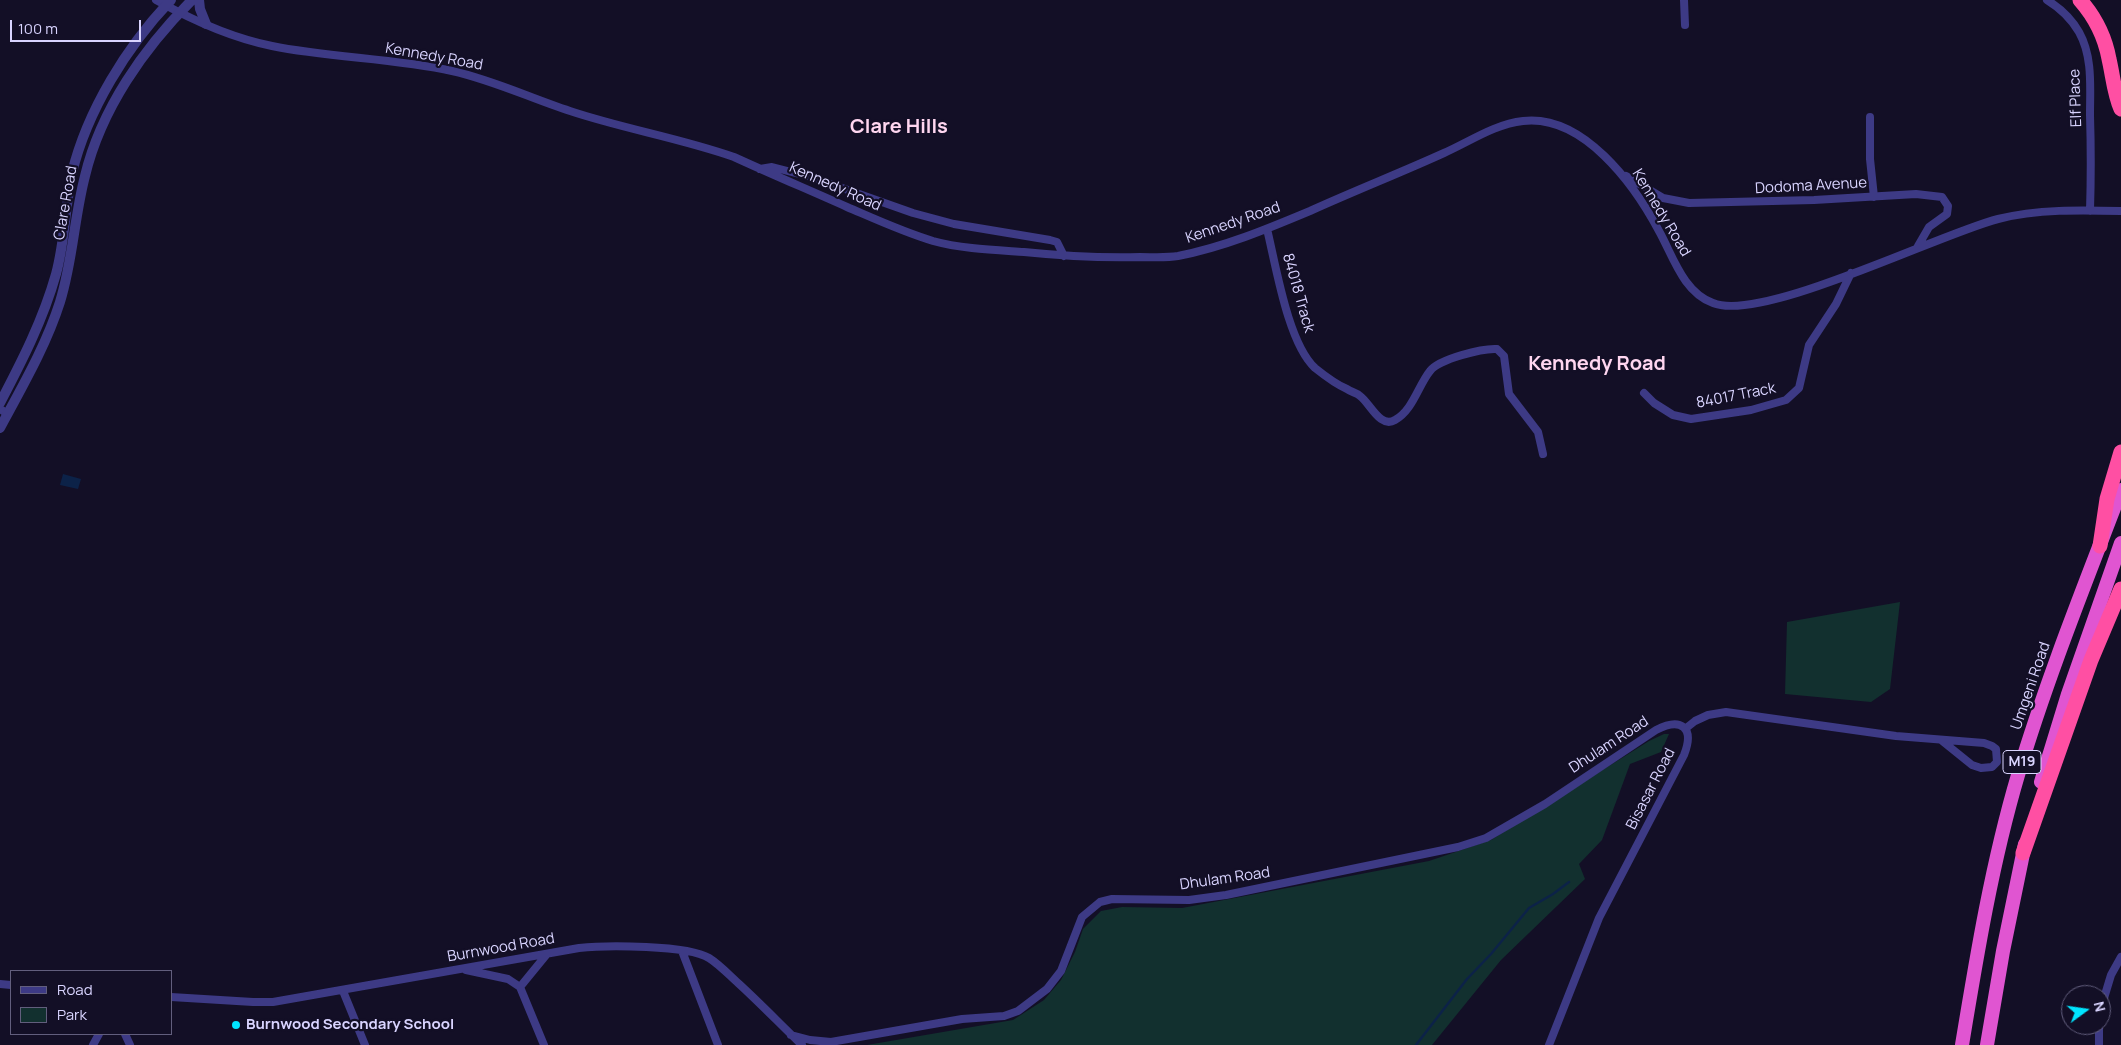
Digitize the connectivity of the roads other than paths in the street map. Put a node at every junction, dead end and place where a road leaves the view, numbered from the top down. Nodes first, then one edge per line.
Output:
1 (156, 0) edge
2 (192, 0) edge
3 (199, 0) edge
4 (1684, 0) edge
5 (2047, 0) edge
6 (2080, 0) edge
7 (168, 3) edge
8 (179, 13) junction
9 (206, 24) junction
10 (1685, 25) dead end
11 (2121, 109) edge
12 (1870, 117) dead end
13 (760, 169) junction
14 (1623, 175) junction
15 (1874, 197) junction
16 (2090, 211) junction
17 (2121, 211) edge
18 (1267, 229) junction
19 (1918, 246) junction
20 (1064, 256) junction
21 (1851, 273) junction
22 (1644, 393) dead end
23 (0, 403) edge
24 (4, 411) edge
25 (0, 428) edge
26 (2121, 452) edge
27 (1543, 454) dead end
28 (2121, 490) edge
29 (2121, 543) edge
30 (2100, 546) junction
31 (2121, 589) edge
32 (1685, 728) junction
33 (1941, 740) junction
34 (2023, 853) junction
35 (682, 951) junction
36 (547, 954) junction
37 (2121, 957) edge
38 (464, 969) junction
39 (2108, 985) edge
40 (520, 987) junction
41 (343, 991) junction
42 (172, 997) edge
43 (791, 1034) junction
44 (365, 1045) edge
45 (544, 1045) edge
46 (718, 1045) edge
47 (802, 1045) edge
48 (1549, 1045) edge
49 (1962, 1045) edge
50 (1987, 1045) edge

1 - 7 street, Kennedy Road
2 - 8 street, Clare Road
3 - 9 street
4 - 10 street
5 - 16 street, Elf Place
6 - 11 highway
7 - 8 street, Kennedy Road
7 - 23 street, Clare Road
8 - 9 street, Kennedy Road
8 - 24 street, Clare Road
9 - 13 street, Kennedy Road
12 - 15 street
13 - 20 street, Kennedy Road
13 - 20 street
14 - 15 street, Dodoma Avenue
14 - 18 street, Kennedy Road
14 - 21 street, Kennedy Road
15 - 19 street, Dodoma Avenue
16 - 17 street, Kennedy Road
16 - 19 street, Kennedy Road
18 - 20 street, Kennedy Road
18 - 27 street, 84018 Track
19 - 21 street, Kennedy Road
21 - 22 street, 84017 Track
24 - 25 street, Clare Road
26 - 30 highway
28 - 30 highway, Umgeni Road / M19
29 - 34 highway, M19
30 - 49 highway, Umgeni Road / M19
31 - 34 highway
32 - 33 street
32 - 43 street, Dhulam Road
32 - 48 street, Bisasar Road
33 - 33 street
34 - 50 highway, M19
35 - 36 street, Burnwood Road
35 - 43 street, Burnwood Road
35 - 46 street
36 - 38 street, Burnwood Road
36 - 40 street
37 - 39 street
38 - 40 street
38 - 41 street, Burnwood Road
40 - 45 street
41 - 42 street, Burnwood Road
41 - 44 street
43 - 47 street, Burnwood Road

